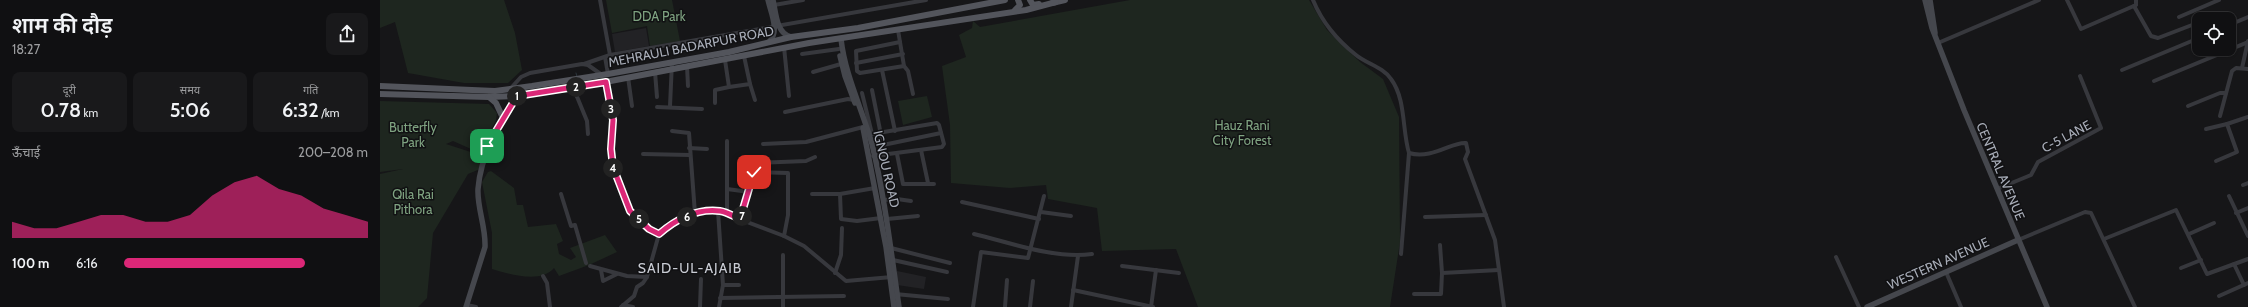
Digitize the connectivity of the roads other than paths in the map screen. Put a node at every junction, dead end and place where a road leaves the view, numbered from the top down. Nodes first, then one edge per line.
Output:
1 (600, 0) edge
2 (768, 0) edge
3 (803, 0) edge
4 (926, 0) edge
5 (1005, 0) edge
6 (1010, 0) edge
7 (1018, 0) edge
8 (1030, 0) edge
9 (1066, 0) edge
10 (1313, 0) edge
11 (1925, 0) edge
12 (1930, 0) edge
13 (2039, 0) edge
14 (2067, 0) edge
15 (2219, 0) edge
16 (1056, 2) junction
17 (2136, 2) edge
18 (774, 3) edge
19 (983, 6) junction
20 (996, 15) junction
21 (2179, 17) dead end
22 (2248, 17) edge
23 (2236, 22) edge
24 (776, 25) junction
25 (2192, 25) dead end
26 (898, 30) junction
27 (1935, 33) junction
28 (791, 37) junction
29 (839, 39) junction
30 (2192, 41) edge
31 (2248, 41) edge
32 (769, 42) junction
33 (900, 42) junction
34 (1938, 43) junction
35 (784, 47) junction
36 (839, 49) junction
37 (802, 54) dead end
38 (903, 54) junction
39 (608, 56) junction
40 (744, 56) junction
41 (725, 60) junction
42 (672, 62) junction
43 (856, 63) junction
44 (584, 64) junction
45 (841, 64) junction
46 (687, 66) junction
47 (904, 66) junction
48 (2242, 68) junction
49 (672, 69) junction
50 (2248, 69) edge
51 (882, 70) junction
52 (2122, 70) dead end
53 (655, 72) junction
54 (813, 72) dead end
55 (605, 75) junction
56 (2080, 76) dead end
57 (628, 77) junction
58 (2154, 81) dead end
59 (606, 82) junction
60 (750, 84) junction
61 (380, 86) edge
62 (688, 86) dead end
63 (573, 87) junction
64 (729, 87) junction
65 (510, 89) junction
66 (872, 90) dead end
67 (862, 93) dead end
68 (2226, 93) junction
69 (380, 94) edge
70 (913, 94) dead end
71 (517, 96) junction
72 (789, 96) dead end
73 (489, 97) junction
74 (656, 97) dead end
75 (755, 100) dead end
76 (854, 100) junction
77 (715, 102) dead end
78 (632, 106) dead end
79 (670, 106) junction
80 (2188, 106) dead end
81 (657, 107) dead end
82 (702, 109) dead end
83 (784, 112) dead end
84 (2220, 116) dead end
85 (2248, 117) edge
86 (503, 118) junction
87 (2227, 124) junction
88 (863, 127) junction
89 (2206, 129) dead end
90 (672, 131) dead end
91 (895, 131) junction
92 (881, 133) junction
93 (941, 133) junction
94 (588, 134) dead end
95 (727, 141) dead end
96 (763, 144) dead end
97 (883, 145) junction
98 (689, 148) junction
99 (707, 149) dead end
100 (921, 150) junction
101 (1409, 153) junction
102 (643, 154) dead end
103 (897, 154) junction
104 (690, 155) junction
105 (885, 155) junction
106 (815, 157) dead end
107 (872, 157) junction
108 (2216, 160) dead end
109 (754, 172) junction
110 (928, 183) junction
111 (934, 184) dead end
112 (875, 188) junction
113 (727, 189) junction
114 (1997, 189) junction
115 (742, 191) dead end
116 (561, 194) dead end
117 (812, 194) dead end
118 (840, 194) junction
119 (1044, 196) dead end
120 (2229, 196) dead end
121 (883, 200) junction
122 (911, 201) dead end
123 (962, 202) dead end
124 (2248, 208) edge
125 (718, 211) junction
126 (1040, 212) junction
127 (727, 213) junction
128 (2236, 213) junction
129 (695, 214) junction
130 (1486, 215) junction
131 (918, 216) dead end
132 (1071, 216) dead end
133 (1425, 217) dead end
134 (880, 218) junction
135 (1039, 218) junction
136 (740, 219) junction
137 (887, 219) junction
138 (2214, 223) dead end
139 (842, 228) dead end
140 (2246, 228) edge
141 (659, 234) junction
142 (974, 234) dead end
143 (2189, 234) junction
144 (784, 236) junction
145 (2248, 236) edge
146 (2104, 239) junction
147 (2018, 240) junction
148 (1440, 245) dead end
149 (891, 248) junction
150 (1031, 249) junction
151 (1092, 254) dead end
152 (1401, 254) dead end
153 (783, 255) dead end
154 (1078, 256) junction
155 (1836, 257) dead end
156 (2248, 259) edge
157 (893, 260) junction
158 (2201, 260) junction
159 (950, 263) dead end
160 (2234, 264) junction
161 (1122, 266) dead end
162 (2181, 268) dead end
163 (601, 270) junction
164 (1156, 270) junction
165 (1499, 270) junction
166 (835, 272) junction
167 (947, 272) dead end
168 (1946, 272) junction
169 (1179, 273) dead end
170 (1443, 273) junction
171 (617, 274) junction
172 (543, 276) dead end
173 (647, 277) junction
174 (892, 277) junction
175 (701, 279) dead end
176 (1007, 280) dead end
177 (1033, 280) dead end
178 (2246, 284) edge
179 (739, 285) dead end
180 (723, 286) junction
181 (1073, 290) junction
182 (895, 294) junction
183 (1414, 294) dead end
184 (844, 296) dead end
185 (2219, 296) dead end
186 (783, 297) junction
187 (720, 298) junction
188 (948, 299) dead end
189 (467, 306) edge
190 (622, 306) edge
191 (476, 307) edge
192 (550, 307) edge
193 (633, 307) edge
194 (700, 307) edge
195 (719, 307) edge
196 (783, 307) edge
197 (894, 307) edge
198 (899, 307) edge
199 (973, 307) edge
200 (1005, 307) edge
201 (1030, 307) edge
202 (1071, 307) edge
203 (1151, 307) edge
204 (1504, 307) edge
205 (1858, 307) edge
206 (1867, 307) edge
207 (1960, 307) edge
208 (2048, 307) edge
209 (2135, 307) edge

1 - 39 street
2 - 24 street
3 - 18 street
4 - 24 street
5 - 19 main road, MEHRAULI BADARPUR ROAD
6 - 19 main road
7 - 20 main road
8 - 16 main road
9 - 16 main road
10 - 101 street
11 - 27 street
12 - 27 street
13 - 34 street
14 - 17 street
15 - 21 street
16 - 20 main road
17 - 25 street
18 - 24 street
19 - 28 main road, MEHRAULI BADARPUR ROAD
20 - 26 main road, MEHRAULI BADARPUR ROAD
22 - 23 street
24 - 28 street
24 - 32 street
24 - 39 street
26 - 29 main road, MEHRAULI BADARPUR ROAD
26 - 33 street
27 - 34 street, CENTRAL AVENUE
28 - 32 main road, MEHRAULI BADARPUR ROAD
29 - 35 main road, MEHRAULI BADARPUR ROAD
29 - 36 street, IGNOU ROAD
29 - 107 street, IGNOU ROAD
30 - 52 street
31 - 48 street
31 - 58 street
32 - 42 main road, MEHRAULI BADARPUR ROAD
33 - 38 street
33 - 43 street
34 - 114 street, CENTRAL AVENUE
35 - 40 main road, MEHRAULI BADARPUR ROAD
35 - 72 street
36 - 37 street
36 - 45 street, IGNOU ROAD
38 - 43 street
38 - 47 street
39 - 44 street
39 - 55 street
40 - 41 main road, MEHRAULI BADARPUR ROAD
40 - 60 street
41 - 46 main road, MEHRAULI BADARPUR ROAD
41 - 64 street
42 - 49 street
42 - 55 main road, MEHRAULI BADARPUR ROAD
43 - 51 street
44 - 55 street
44 - 65 street
45 - 54 street
45 - 76 street, IGNOU ROAD
46 - 49 main road, MEHRAULI BADARPUR ROAD
46 - 62 street
47 - 51 street
47 - 70 street
48 - 50 street
48 - 68 street
49 - 53 main road, MEHRAULI BADARPUR ROAD
49 - 79 street
51 - 91 street
53 - 57 main road, MEHRAULI BADARPUR ROAD
53 - 74 street
55 - 65 main road, MEHRAULI BADARPUR ROAD
56 - 114 street, C-5 LANE
57 - 59 main road, MEHRAULI BADARPUR ROAD
57 - 78 street
59 - 63 main road, MEHRAULI BADARPUR ROAD
59 - 141 street
60 - 64 street
60 - 75 street
61 - 65 main road, MEHRAULI BADARPUR ROAD
63 - 71 main road, MEHRAULI BADARPUR ROAD
63 - 94 street
64 - 77 street
66 - 92 street
67 - 92 street
68 - 80 street
68 - 84 street
69 - 73 main road, MEHRAULI BADARPUR ROAD
71 - 73 main road, MEHRAULI BADARPUR ROAD
71 - 86 street
73 - 86 main road
76 - 83 street
76 - 88 street, IGNOU ROAD
79 - 81 street
79 - 82 street
85 - 87 street
86 - 189 street
87 - 89 street
87 - 108 street
88 - 96 street
88 - 107 street, IGNOU ROAD
90 - 98 street
91 - 92 street
91 - 93 street
92 - 97 street
93 - 97 street
93 - 100 street
95 - 113 street
97 - 105 street
98 - 99 street
98 - 104 street
100 - 103 street
100 - 110 street
101 - 130 street
101 - 152 street
102 - 104 street
103 - 105 street
103 - 110 street
104 - 129 street
105 - 107 street
106 - 109 street
107 - 112 street, IGNOU ROAD
107 - 121 street, IGNOU ROAD
109 - 136 street
109 - 144 street
110 - 111 street
112 - 118 street
112 - 134 street, IGNOU ROAD
113 - 115 street
113 - 127 street
114 - 147 street, CENTRAL AVENUE
116 - 163 street
117 - 118 street
118 - 134 street
119 - 126 street
120 - 128 street
121 - 122 street
121 - 137 street, IGNOU ROAD
123 - 135 street
124 - 128 street
125 - 127 street
125 - 129 street
125 - 180 street
126 - 132 street
126 - 135 street
127 - 136 street
128 - 140 street
129 - 141 street
130 - 133 street
130 - 165 street
131 - 137 street
134 - 174 street, IGNOU ROAD
135 - 150 street
136 - 144 street
137 - 149 street, IGNOU ROAD
138 - 143 street
139 - 166 street
140 - 145 street
141 - 173 street
142 - 150 street
143 - 146 street
143 - 158 street
144 - 166 street
146 - 147 street
146 - 209 street
147 - 168 street, WESTERN AVENUE
147 - 208 street, CENTRAL AVENUE
148 - 170 street
149 - 157 street, IGNOU ROAD
149 - 159 street
150 - 154 street
150 - 199 street
151 - 154 street
153 - 186 street
154 - 181 street
155 - 205 street
156 - 160 street
157 - 167 street
157 - 174 street, IGNOU ROAD
158 - 160 street
158 - 162 street
160 - 178 street
161 - 164 street
163 - 171 street
163 - 171 street
164 - 169 street
164 - 203 street
165 - 170 street
165 - 204 street
166 - 174 street
168 - 206 street, WESTERN AVENUE
168 - 207 street
170 - 183 street
171 - 173 street
172 - 192 street
173 - 190 street
174 - 182 street, IGNOU ROAD
175 - 194 street
176 - 200 street
177 - 201 street
178 - 185 street
179 - 180 street
180 - 187 street
181 - 202 street
181 - 203 street
182 - 188 street
182 - 197 street, IGNOU ROAD
182 - 198 street, IGNOU ROAD
184 - 186 street
186 - 187 street
186 - 196 street
187 - 195 street
189 - 191 street
190 - 193 street

